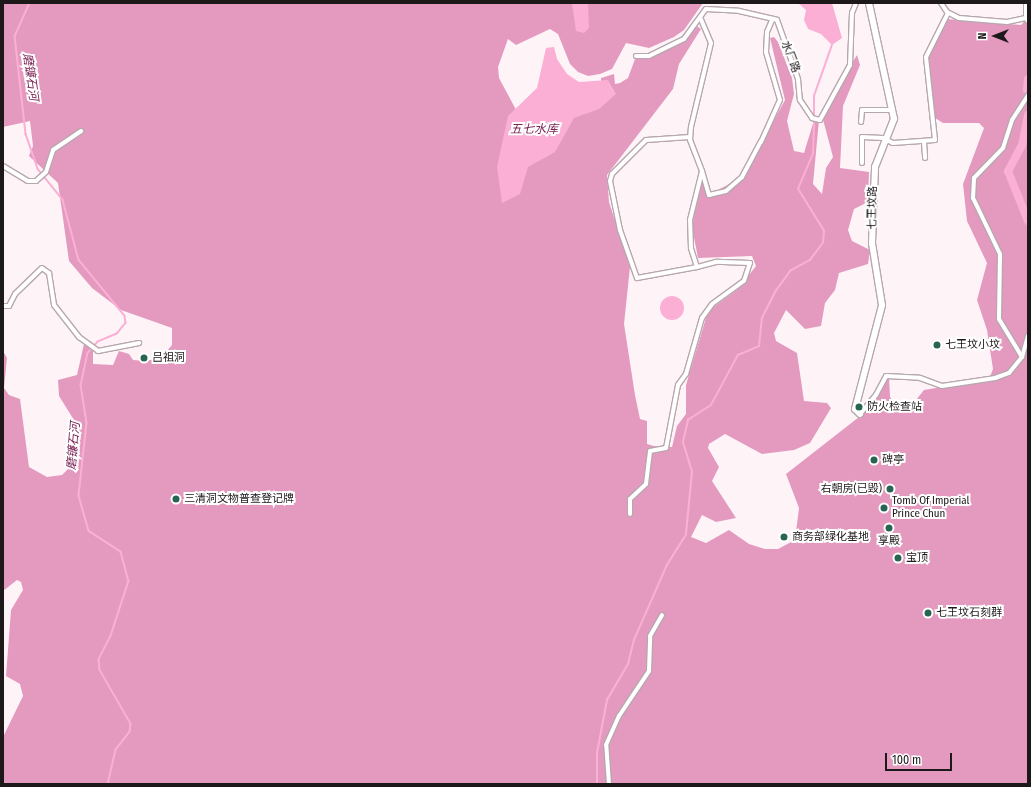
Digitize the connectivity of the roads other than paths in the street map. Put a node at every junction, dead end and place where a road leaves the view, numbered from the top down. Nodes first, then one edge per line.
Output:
1 (856, 3) edge
2 (869, 3) edge
3 (941, 3) edge
4 (1026, 3) edge
5 (948, 13) junction
6 (700, 17) junction
7 (772, 20) junction
8 (1027, 20) edge
9 (636, 56) dead end
10 (1028, 95) edge
11 (892, 110) junction
12 (861, 122) dead end
13 (81, 131) dead end
14 (690, 137) junction
15 (886, 142) junction
16 (924, 142) junction
17 (925, 158) dead end
18 (862, 163) dead end
19 (3, 166) edge
20 (702, 171) junction
21 (697, 267) junction
22 (3, 306) edge
23 (1028, 336) edge
24 (139, 343) dead end
25 (1022, 357) junction
26 (860, 414) joint
27 (630, 514) dead end
28 (662, 615) dead end
29 (609, 784) edge

1 - 7 street, 水厂路
2 - 11 street, 七王坟路
3 - 5 street
4 - 8 street
5 - 8 street
5 - 16 street
6 - 7 street
6 - 9 street
6 - 14 street
7 - 20 street
10 - 25 street
11 - 12 street
11 - 15 street, 七王坟路
13 - 19 street
14 - 20 street
14 - 21 street
15 - 16 street
15 - 18 street
15 - 26 street, 七王坟路
16 - 17 street
20 - 21 street
21 - 27 street
22 - 24 street
23 - 25 street
25 - 26 street
28 - 29 street

